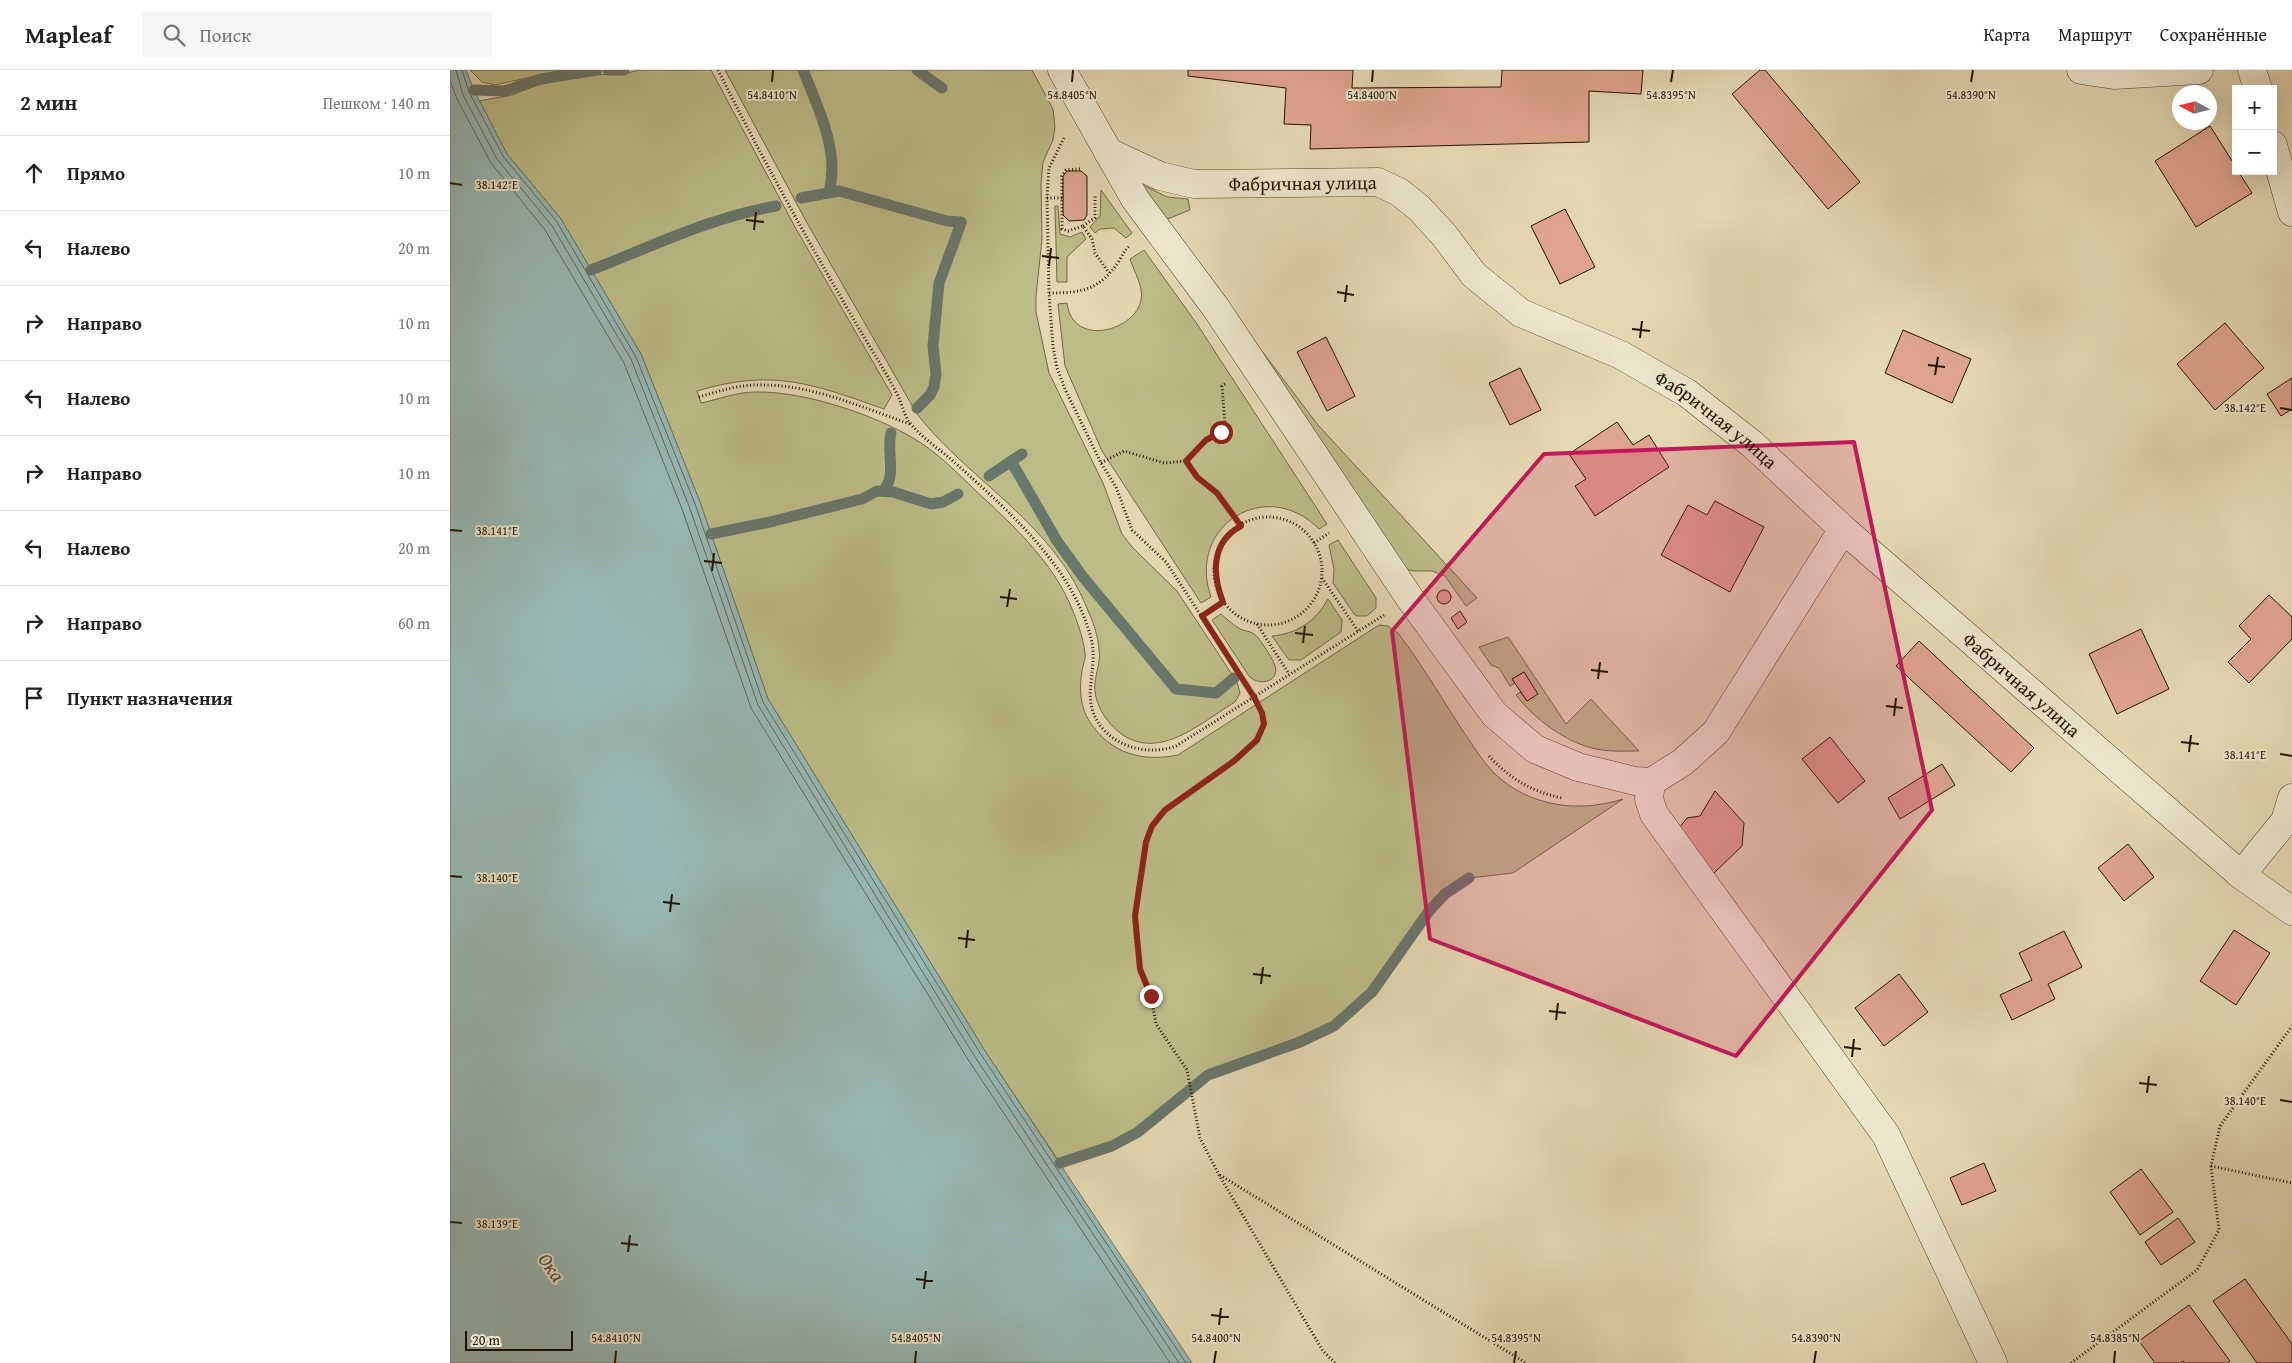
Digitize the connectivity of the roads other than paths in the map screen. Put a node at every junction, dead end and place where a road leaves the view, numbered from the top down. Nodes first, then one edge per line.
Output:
1 (1062, 70) edge
2 (2081, 70) edge
3 (2199, 70) edge
4 (2252, 70) edge
5 (2257, 85) edge
6 (1108, 152) junction
7 (2277, 159) edge
8 (2292, 212) edge
9 (1843, 529) junction
10 (1651, 782) junction
11 (2292, 798) edge
12 (2241, 875) junction
13 (2292, 911) edge
14 (1993, 1363) edge

1 - 6 street
2 - 3 street
4 - 5 street
6 - 9 street, Фабричная улица
6 - 10 street
7 - 8 street
9 - 10 street
9 - 12 street, Фабричная улица
10 - 14 street
11 - 12 street
12 - 13 street, Фабричная улица

